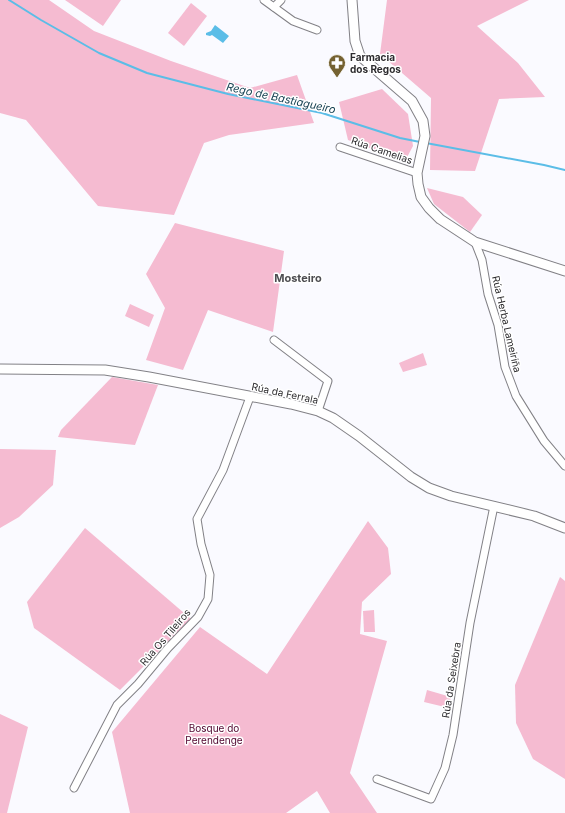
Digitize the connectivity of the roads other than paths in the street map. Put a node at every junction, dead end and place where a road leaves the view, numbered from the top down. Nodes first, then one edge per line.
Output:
1 (264, 0) edge
2 (281, 0) edge
3 (352, 0) edge
4 (274, 7) junction
5 (318, 30) dead end
6 (340, 147) dead end
7 (417, 173) junction
8 (476, 242) junction
9 (565, 272) edge
10 (274, 340) dead end
11 (0, 369) edge
12 (250, 397) junction
13 (318, 411) junction
14 (565, 466) edge
15 (494, 506) junction
16 (565, 528) edge
17 (377, 779) dead end
18 (74, 788) dead end

1 - 4 street
2 - 4 street
3 - 7 street
4 - 5 street
6 - 7 street, Rúa Camelias
7 - 8 street
8 - 9 street
8 - 14 street, Rúa Herba Lameiriña
10 - 13 street
11 - 12 street, Rúa da Ferrala
12 - 13 street, Rúa da Ferrala
12 - 18 street, Rúa Os Tileiros
13 - 15 street, Rúa da Ferrala
15 - 16 street, Rúa da Ferrala
15 - 17 street, Rúa da Seixebra

